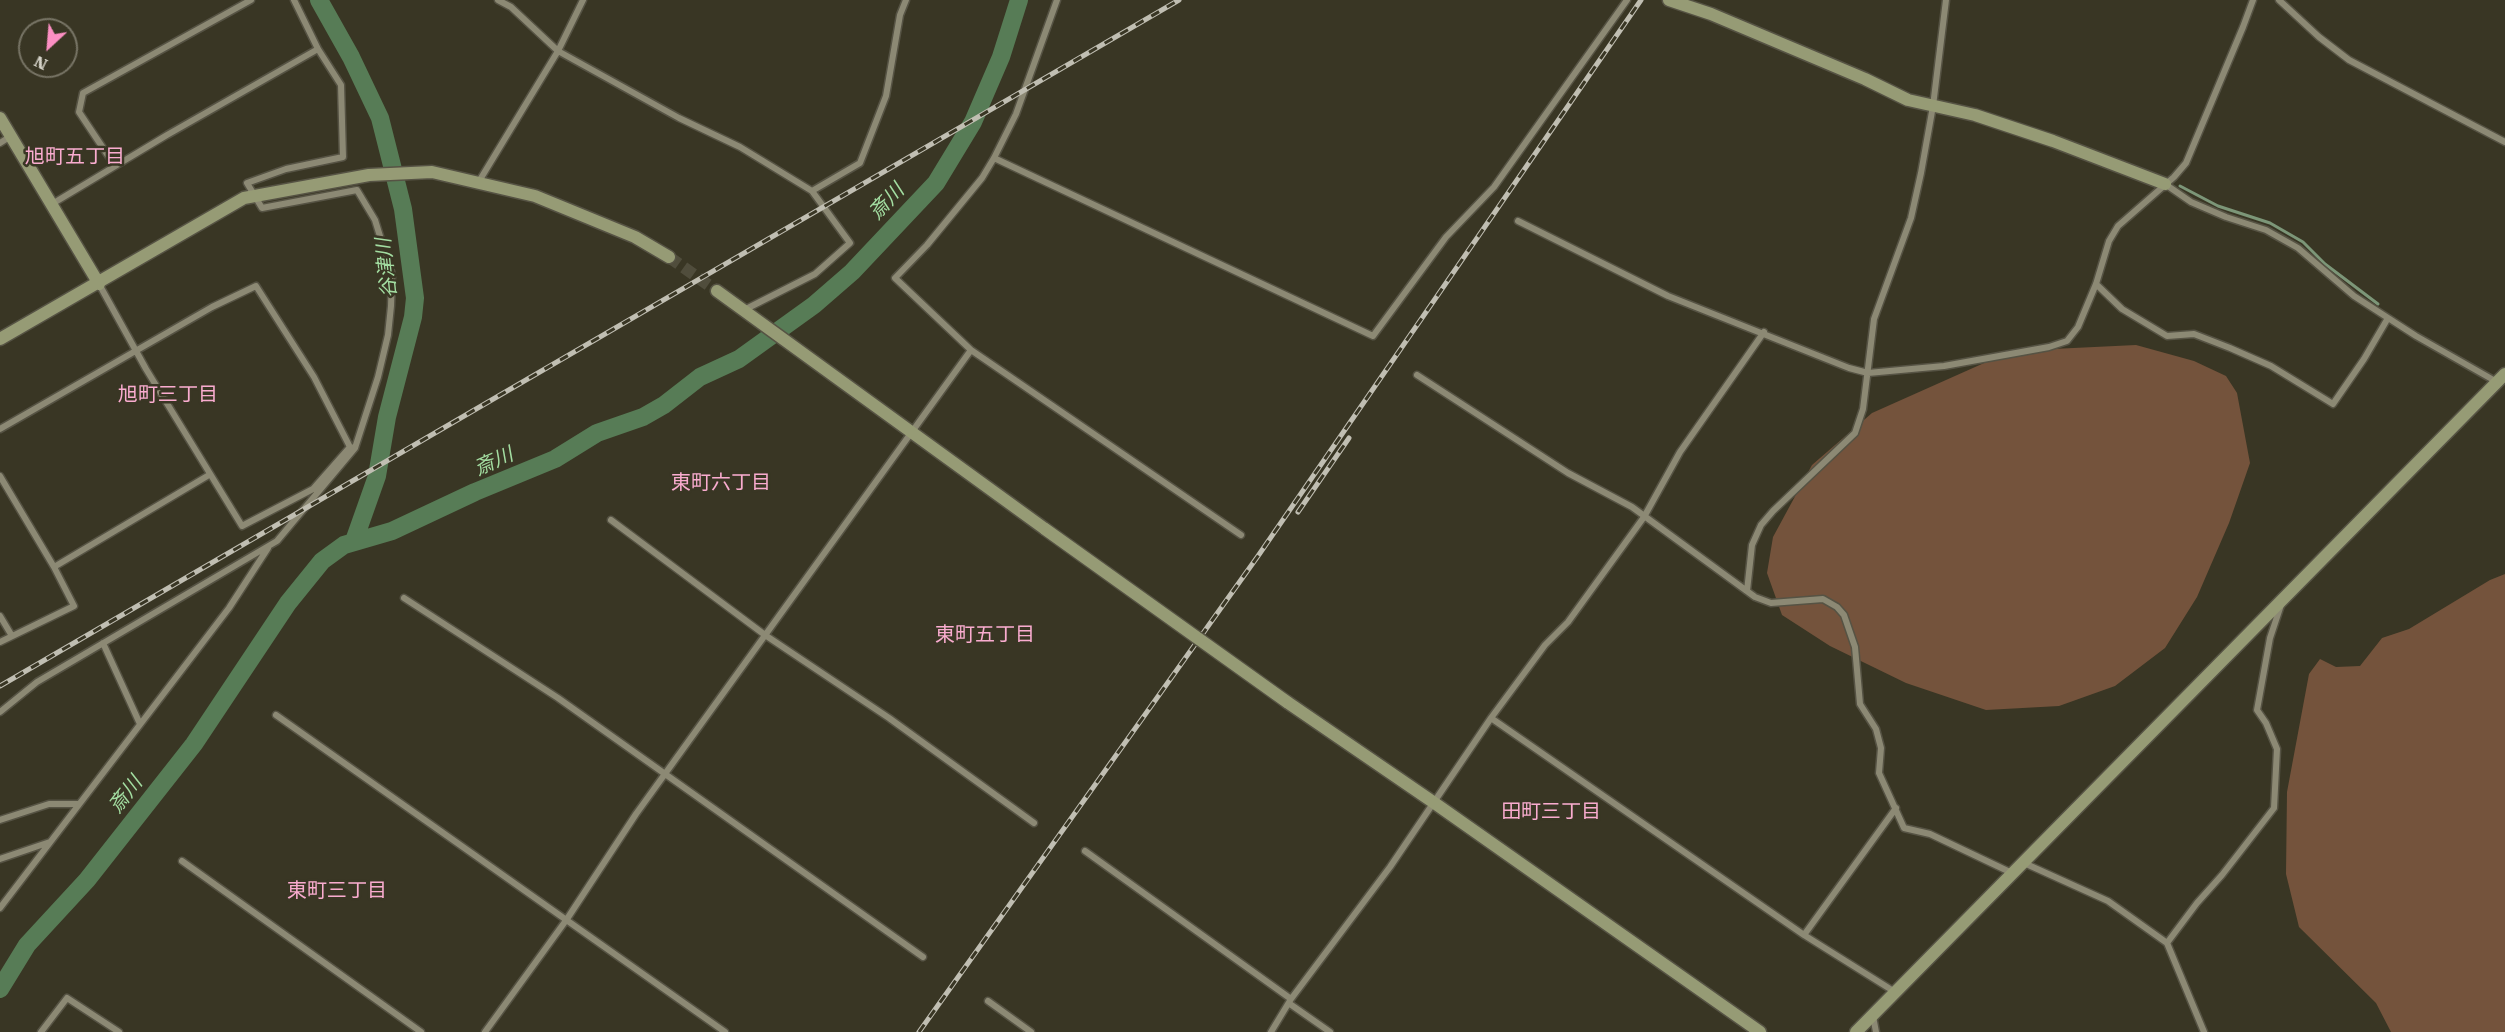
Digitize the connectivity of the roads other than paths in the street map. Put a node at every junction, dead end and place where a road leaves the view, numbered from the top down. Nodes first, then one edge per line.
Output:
1 (251, 0) edge
2 (294, 0) edge
3 (498, 0) edge
4 (583, 0) edge
5 (906, 0) edge
6 (1058, 0) edge
7 (1627, 0) edge
8 (1669, 0) edge
9 (1946, 0) edge
10 (2253, 0) edge
11 (2279, 0) edge
12 (318, 49) junction
13 (558, 51) junction
14 (1933, 106) junction
15 (0, 118) edge
16 (5, 140) edge
17 (2505, 142) edge
18 (994, 158) junction
19 (115, 166) junction
20 (478, 183) junction
21 (2165, 184) junction
22 (812, 191) junction
23 (254, 196) junction
24 (52, 204) junction
25 (1518, 221) dead end
26 (669, 257) tunnel mouth
27 (99, 284) junction
28 (2096, 284) junction
29 (717, 291) tunnel mouth
30 (746, 313) junction
31 (2388, 318) junction
32 (1764, 333) junction
33 (0, 339) edge
34 (971, 350) junction
35 (136, 351) junction
36 (1868, 373) junction
37 (1417, 375) dead end
38 (2502, 381) edge
39 (0, 429) edge
40 (910, 433) junction
41 (353, 447) junction
42 (209, 475) junction
43 (0, 476) edge
44 (1644, 517) junction
45 (610, 520) dead end
46 (1241, 535) dead end
47 (269, 546) junction
48 (54, 567) junction
49 (1747, 591) junction
50 (404, 598) dead end
51 (2283, 600) junction
52 (0, 616) edge
53 (765, 635) junction
54 (12, 636) junction
55 (0, 642) edge
56 (103, 643) junction
57 (0, 712) edge
58 (276, 715) dead end
59 (1491, 718) junction
60 (140, 724) junction
61 (666, 776) junction
62 (1433, 802) junction
63 (78, 804) junction
64 (1896, 808) junction
65 (0, 820) edge
66 (1034, 823) dead end
67 (50, 842) junction
68 (1085, 851) dead end
69 (0, 859) edge
70 (182, 861) dead end
71 (2024, 863) junction
72 (2012, 873) junction
73 (0, 908) edge
74 (567, 920) junction
75 (1804, 935) junction
76 (2167, 943) junction
77 (923, 957) dead end
78 (1896, 993) junction
79 (988, 1001) dead end
80 (1290, 1002) junction
81 (1873, 1016) junction
82 (41, 1032) edge
83 (119, 1032) edge
84 (421, 1032) edge
85 (485, 1032) edge
86 (725, 1032) edge
87 (1030, 1032) edge
88 (1271, 1032) edge
89 (1330, 1032) edge
90 (1760, 1032) edge
91 (1856, 1032) edge
92 (1876, 1032) edge
93 (2204, 1032) edge

1 - 19 street
2 - 12 street
3 - 13 street
4 - 13 street
5 - 22 street
6 - 18 street
7 - 18 street
8 - 14 street
9 - 14 street
10 - 21 street
11 - 17 street
12 - 19 street
12 - 23 street
13 - 20 street
13 - 22 street
14 - 21 street
14 - 36 street
15 - 16 street
16 - 24 street
18 - 34 street
19 - 24 street
20 - 23 street
20 - 26 street
21 - 28 street
21 - 31 street
22 - 30 street
23 - 27 street
23 - 41 street
24 - 27 street
25 - 32 street
27 - 33 street
27 - 35 street
28 - 31 street
28 - 36 street
29 - 30 street
30 - 40 street
31 - 38 street
32 - 36 street
32 - 44 street
34 - 40 street
34 - 46 street
35 - 39 street
35 - 41 street
35 - 42 street
36 - 49 street
37 - 44 street
38 - 51 street
40 - 53 street
40 - 62 street, bridge
41 - 42 street
41 - 47 street
42 - 48 street
43 - 48 street
44 - 49 street
44 - 59 street
45 - 53 street
47 - 56 street
47 - 60 street
48 - 54 street
49 - 64 street
50 - 61 street
51 - 71 street
51 - 76 street
52 - 54 street
53 - 61 street
53 - 66 street
54 - 55 street
56 - 57 street
56 - 60 street
58 - 74 street
59 - 62 street
59 - 75 street
60 - 63 street
61 - 74 street
61 - 77 street
62 - 80 street
62 - 90 street
63 - 65 street
63 - 67 street
64 - 72 street
64 - 75 street
67 - 69 street
67 - 73 street
68 - 80 street
70 - 84 street
71 - 72 street
71 - 76 street
72 - 78 street
74 - 85 street
74 - 86 street
75 - 78 street
76 - 93 street
78 - 81 street
79 - 87 street
80 - 88 street
80 - 89 street
81 - 91 street
81 - 92 street
82 - 83 street

